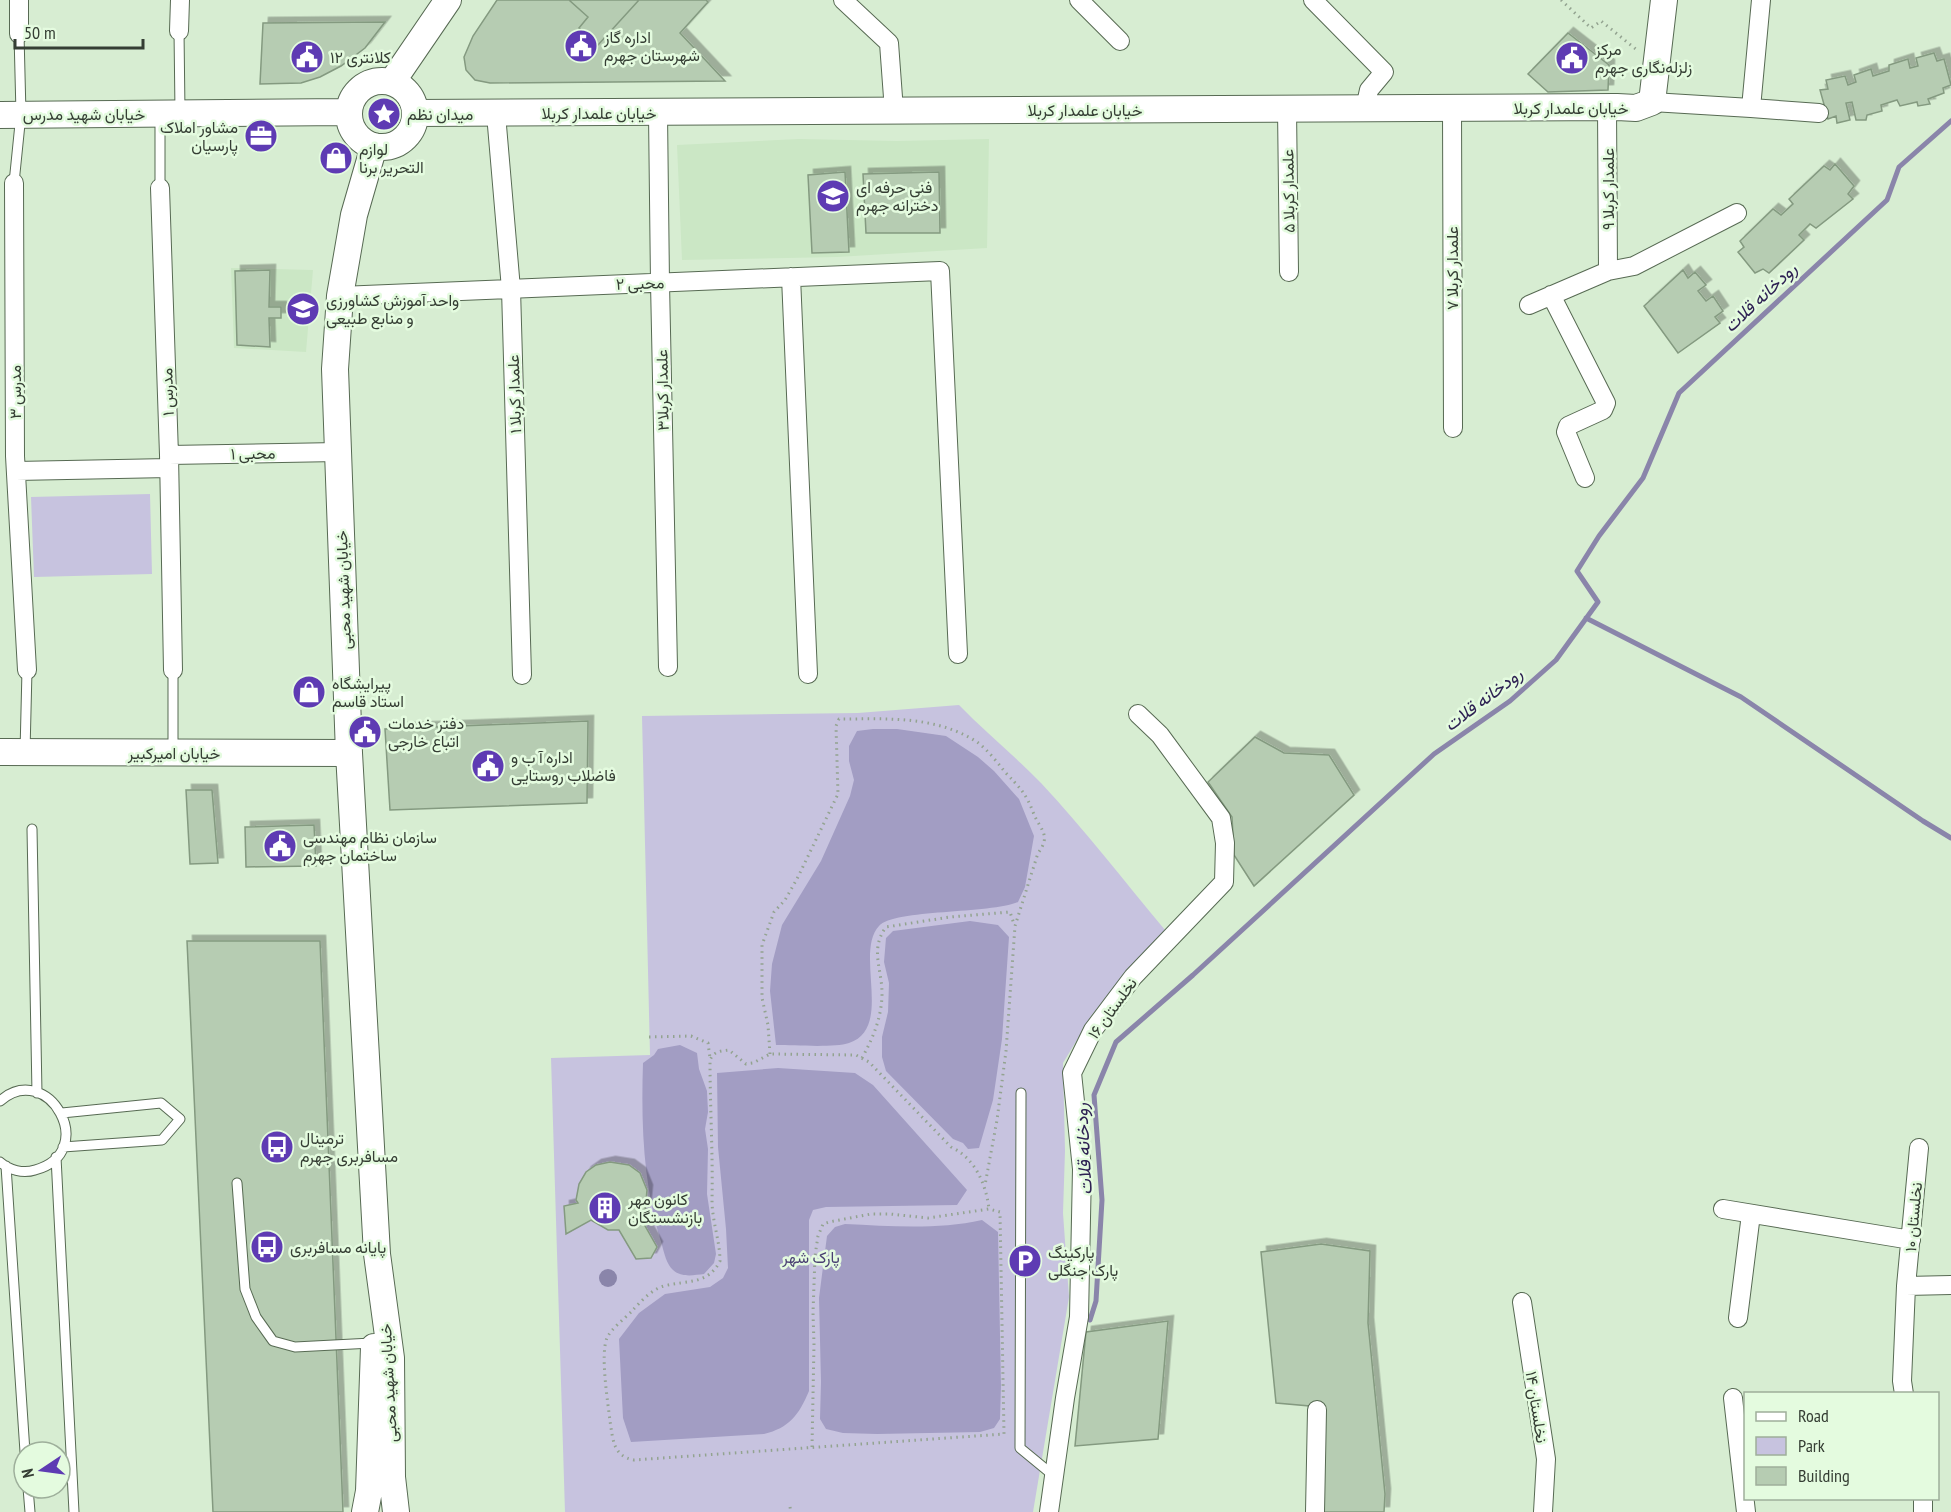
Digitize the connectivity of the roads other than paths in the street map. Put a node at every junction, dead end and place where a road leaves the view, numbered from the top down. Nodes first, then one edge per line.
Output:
1 (19, 0) edge
2 (180, 0) edge
3 (448, 0) edge
4 (843, 0) edge
5 (1079, 0) edge
6 (1313, 0) edge
7 (1664, 0) edge
8 (1761, 0) edge
9 (179, 31) joint
10 (19, 34) joint
11 (1120, 40) dead end
12 (392, 82) junction
13 (1652, 102) junction
14 (1607, 107) junction
15 (1365, 108) junction
16 (1452, 108) junction
17 (1750, 108) junction
18 (1287, 109) junction
19 (894, 111) junction
20 (348, 112) junction
21 (658, 112) junction
22 (170, 113) junction
23 (415, 113) junction
24 (1819, 113) dead end
25 (496, 114) junction
26 (10, 115) edge
27 (374, 146) junction
28 (14, 183) joint
29 (160, 188) joint
30 (1737, 213) dead end
31 (1608, 271) junction
32 (1289, 272) dead end
33 (791, 277) junction
34 (660, 283) junction
35 (511, 289) junction
36 (1551, 295) junction
37 (340, 296) junction
38 (1529, 305) dead end
39 (1452, 428) dead end
40 (338, 452) junction
41 (11, 461) edge
42 (169, 461) junction
43 (1585, 478) dead end
44 (958, 654) dead end
45 (668, 667) dead end
46 (27, 670) joint
47 (173, 670) joint
48 (808, 674) dead end
49 (522, 675) dead end
50 (1138, 714) dead end
51 (0, 752) edge
52 (25, 752) junction
53 (173, 753) junction
54 (349, 753) junction
55 (32, 830) dead end
56 (37, 1093) junction
57 (1021, 1093) dead end
58 (0, 1101) edge
59 (62, 1113) junction
60 (63, 1147) junction
61 (1919, 1148) dead end
62 (56, 1157) junction
63 (3, 1164) edge
64 (237, 1183) dead end
65 (1723, 1209) dead end
66 (1751, 1214) junction
67 (1911, 1240) junction
68 (377, 1254) junction
69 (1906, 1286) junction
70 (1951, 1286) edge
71 (1522, 1302) dead end
72 (1738, 1318) dead end
73 (374, 1343) junction
74 (1904, 1392) edge
75 (1733, 1398) dead end
76 (1317, 1410) dead end
77 (25, 1440) edge
78 (1054, 1476) junction
79 (1744, 1494) edge
80 (74, 1512) edge
81 (365, 1512) edge
82 (396, 1512) edge
83 (1049, 1512) edge
84 (1316, 1512) edge
85 (1543, 1512) edge

1 - 10 street
2 - 9 street
3 - 12 street
4 - 19 street
5 - 11 street
6 - 15 street
7 - 13 street, خیابان علمدار کربلا
8 - 17 street
9 - 22 lane, مدرس ۱
10 - 26 lane, مدرس ۳
12 - 20 street
12 - 23 street
13 - 14 street, خیابان علمدار کربلا
13 - 17 street
14 - 16 street, خیابان علمدار کربلا
14 - 31 street, علمدار کربلا ۹
15 - 16 street, خیابان علمدار کربلا
15 - 18 street, خیابان علمدار کربلا
16 - 39 street, علمدار کربلا ۷
17 - 24 street
18 - 19 street, خیابان علمدار کربلا
18 - 32 street, علمدار کربلا ۵
19 - 21 street, خیابان علمدار کربلا
20 - 22 street, خیابان شهید مدرس
20 - 27 street
21 - 25 street, خیابان علمدار کربلا
21 - 34 street, علمدار کربلا۳
22 - 26 street, خیابان شهید مدرس
22 - 29 lane, مدرس ۱
23 - 25 street, خیابان علمدار کربلا
23 - 27 street
25 - 35 street, علمدار کربلا ۱
26 - 28 lane, مدرس ۳
27 - 37 street, خیابان شهید محبی
28 - 41 street, مدرس ۳
29 - 42 street, مدرس ۱
30 - 31 street
31 - 36 street
33 - 34 street, محبی ۲
33 - 44 street, محبی ۲
33 - 48 street
34 - 35 street, محبی ۲
34 - 45 street, علمدار کربلا۳
35 - 37 street, محبی ۲
35 - 49 street, علمدار کربلا ۱
36 - 38 street
36 - 43 street
37 - 40 street, خیابان شهید محبی
40 - 42 street, محبی ۱
40 - 54 street, خیابان شهید محبی
41 - 42 street, محبی ۱
41 - 46 street, مدرس ۳
42 - 47 street, مدرس ۱
46 - 52 lane
47 - 53 lane
50 - 78 street, نخلستان ۱۶
51 - 52 street, خیابان امیرکبیر
52 - 53 street, خیابان امیرکبیر
53 - 54 street, خیابان امیرکبیر
54 - 68 street, خیابان شهید محبی
55 - 56 lane
56 - 58 lane
56 - 59 lane
57 - 78 lane
59 - 60 lane
59 - 60 lane
60 - 62 lane
61 - 67 street, نخلستان ۱۰
62 - 63 lane
62 - 80 lane
63 - 77 lane
64 - 73 lane
65 - 66 street
66 - 67 street
66 - 72 street
67 - 69 street, نخلستان ۱۰
68 - 73 street, خیابان شهید محبی
68 - 82 street, خیابان شهید محبی
69 - 70 street
69 - 74 street, نخلستان ۱۰
71 - 85 street, نخلستان ۱۴
73 - 81 street, خیابان شهید محبی
75 - 79 street
76 - 84 street
78 - 83 street, نخلستان ۱۶

